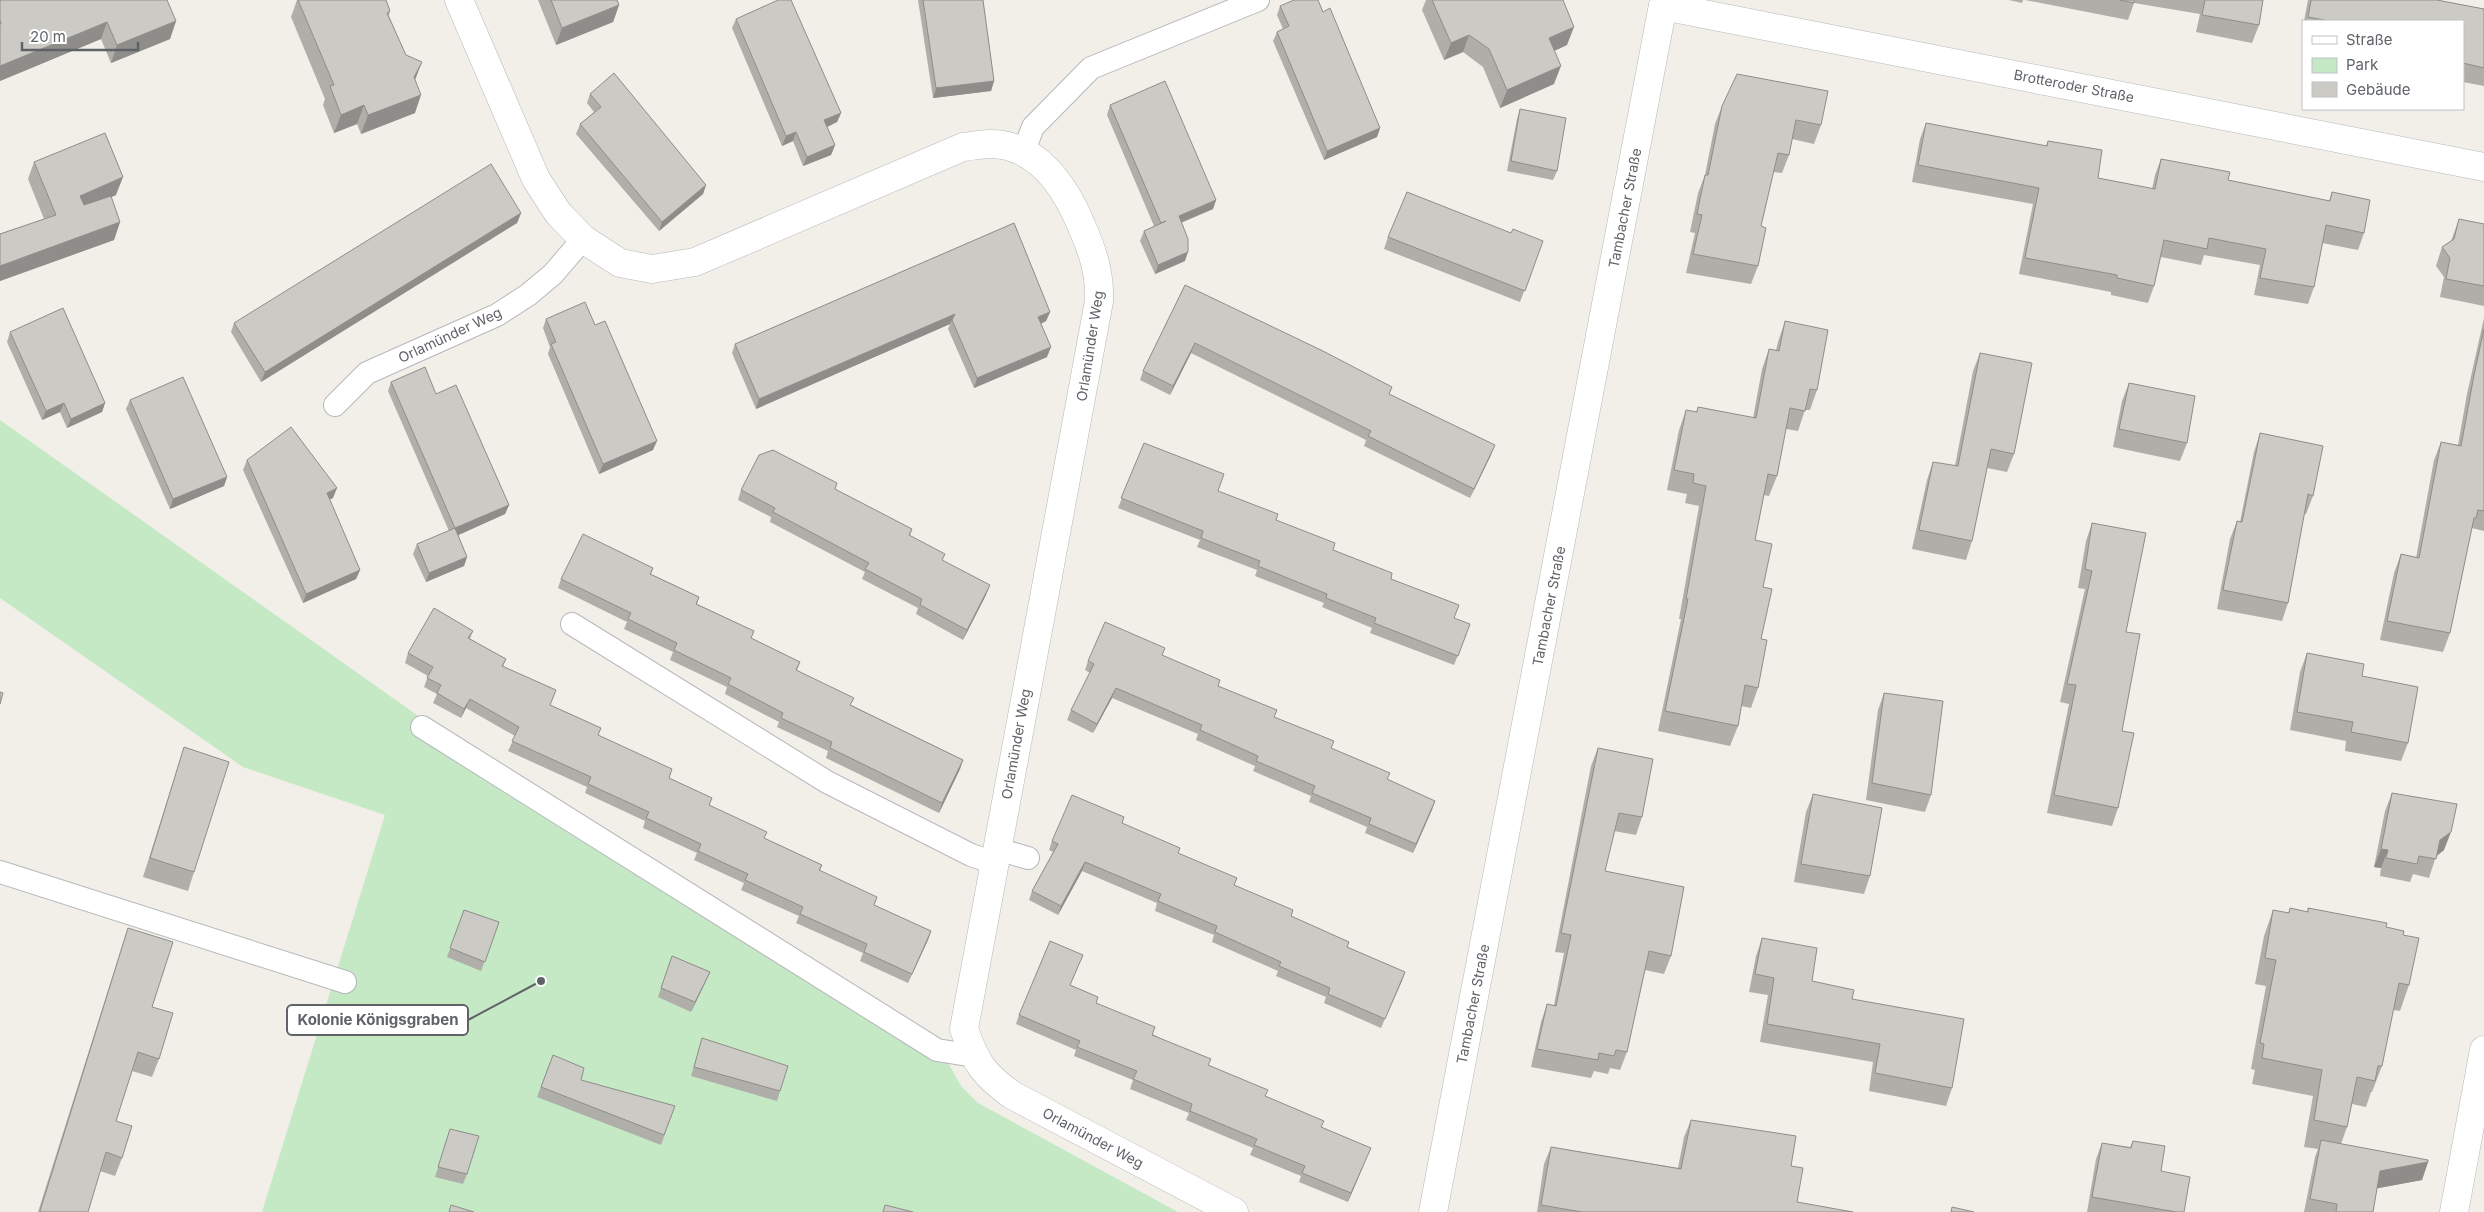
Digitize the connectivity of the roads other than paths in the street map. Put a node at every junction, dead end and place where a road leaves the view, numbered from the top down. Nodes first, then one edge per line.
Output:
1 (459, 0) edge
2 (1258, 0) edge
3 (1664, 3) edge
4 (1023, 153) junction
5 (2484, 167) edge
6 (583, 239) junction
7 (335, 405) dead end
8 (572, 624) dead end
9 (422, 727) dead end
10 (996, 856) junction
11 (1028, 858) dead end
12 (0, 872) edge
13 (345, 982) dead end
14 (2484, 1050) edge
15 (974, 1056) junction
16 (1234, 1212) edge
17 (1433, 1212) edge
18 (2454, 1212) edge

1 - 6 street, Orlamünder Weg
2 - 4 lane
3 - 5 street, Brotteroder Straße
3 - 17 street, Tambacher Straße
4 - 6 street, Orlamünder Weg
4 - 10 street, Orlamünder Weg
6 - 7 lane, Orlamünder Weg
8 - 10 lane
9 - 15 lane
10 - 11 lane
10 - 15 street, Orlamünder Weg
12 - 13 lane
14 - 18 street
15 - 16 street, Orlamünder Weg

